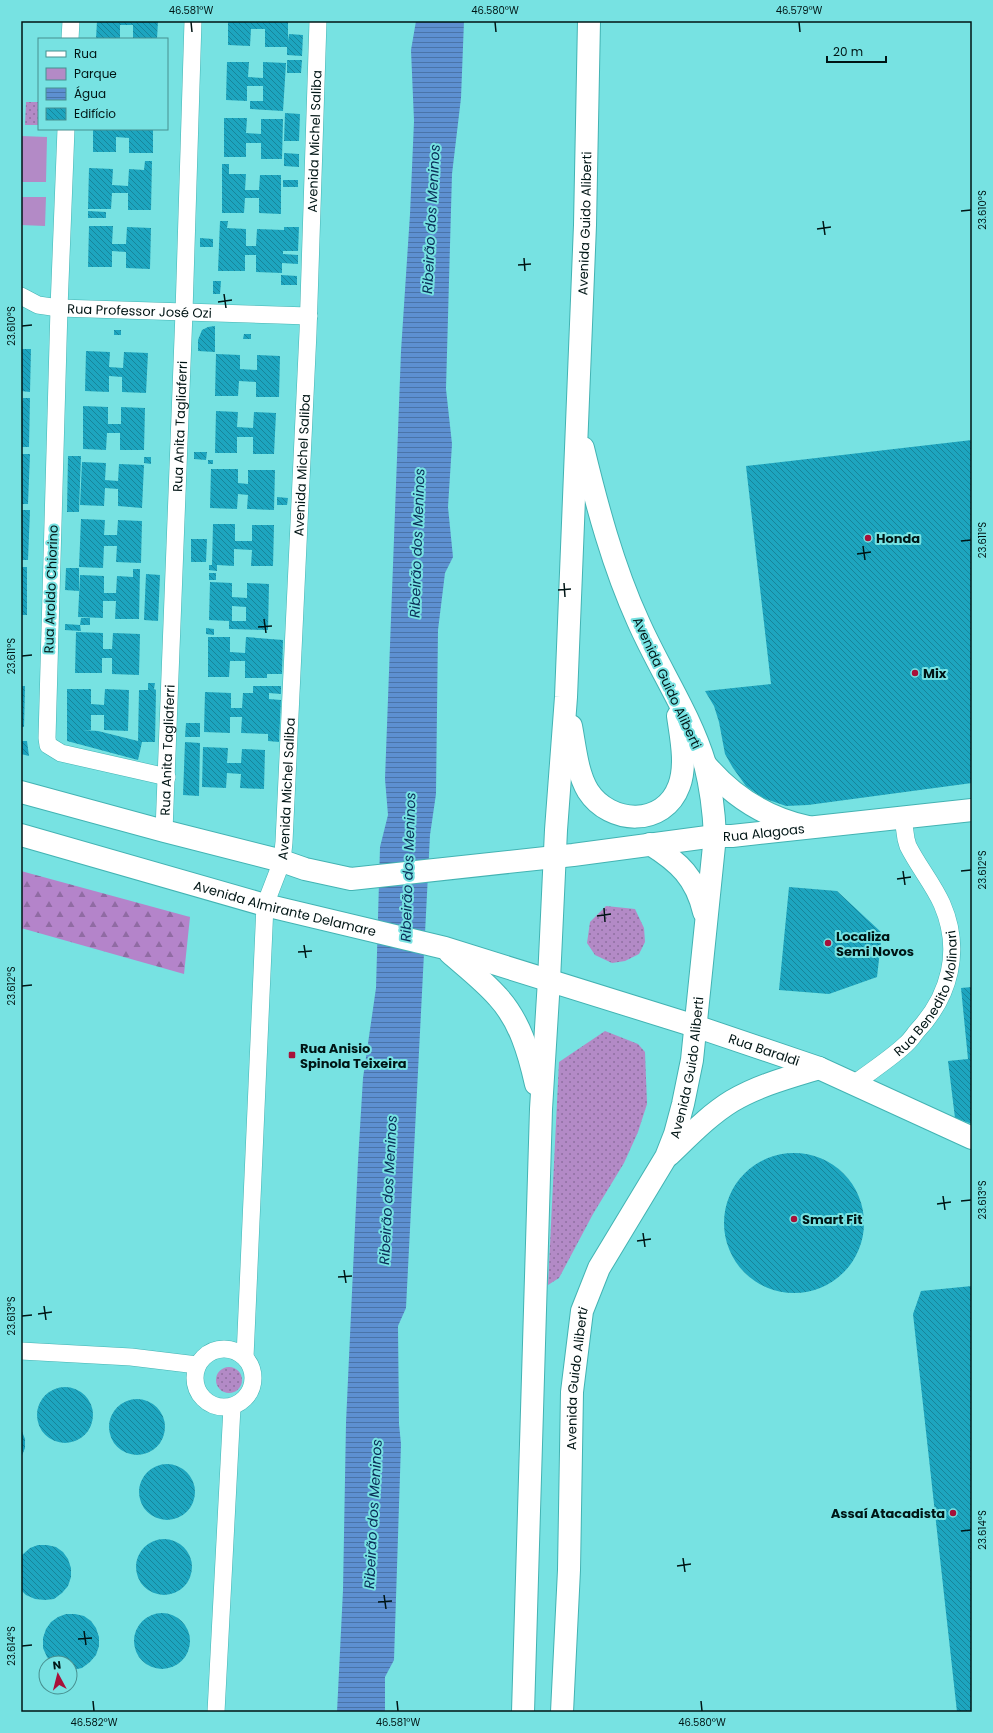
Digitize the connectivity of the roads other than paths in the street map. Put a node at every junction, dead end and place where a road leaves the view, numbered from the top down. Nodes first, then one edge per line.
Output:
1 (70, 21) edge
2 (193, 21) edge
3 (318, 21) edge
4 (589, 21) edge
5 (70, 38) edge
6 (66, 130) edge
7 (21, 296) edge
8 (59, 308) junction
9 (184, 312) junction
10 (309, 316) junction
11 (577, 425) junction
12 (676, 695) junction
13 (566, 697) junction
14 (704, 763) junction
15 (167, 777) junction
16 (21, 792) edge
17 (972, 810) edge
18 (903, 818) junction
19 (808, 827) junction
20 (164, 831) junction
21 (21, 835) edge
22 (714, 836) junction
23 (650, 844) junction
24 (555, 856) junction
25 (282, 861) junction
26 (265, 906) junction
27 (706, 925) junction
28 (442, 947) junction
29 (549, 980) junction
30 (695, 1026) junction
31 (819, 1068) junction
32 (854, 1084) junction
33 (541, 1109) junction
34 (972, 1138) edge
35 (666, 1157) junction
36 (21, 1351) edge
37 (245, 1357) junction
38 (197, 1365) junction
39 (232, 1406) junction
40 (216, 1712) edge
41 (523, 1712) edge
42 (562, 1712) edge

1 - 5 street
2 - 9 street, Rua Anita Tagliaferri
3 - 10 street, Avenida Michel Saliba
4 - 11 main road, Avenida Guido Aliberti
6 - 8 street
7 - 8 street, Rua Professor José Ozi
8 - 9 street, Rua Professor José Ozi
8 - 15 street, Rua Aroldo Chiorino
9 - 10 street, Rua Professor José Ozi
9 - 15 street, Rua Anita Tagliaferri
10 - 25 street, Avenida Michel Saliba
11 - 12 main road, Avenida Guido Aliberti
11 - 13 main road, Avenida Guido Aliberti
12 - 13 main road
12 - 14 main road, Avenida Guido Aliberti
13 - 24 main road, Avenida Guido Aliberti
14 - 19 main road
14 - 22 main road, Avenida Guido Aliberti
15 - 20 street, Rua Anita Tagliaferri
16 - 20 main road
17 - 18 main road, Rua Alagoas
18 - 19 main road, Rua Alagoas
18 - 32 street, Rua Benedito Molinari
19 - 22 main road, Rua Alagoas
20 - 25 main road
21 - 26 main road, Avenida Almirante Delamare
22 - 23 main road, Rua Alagoas
22 - 27 main road, Avenida Guido Aliberti
23 - 24 main road, Rua Alagoas
23 - 27 main road
24 - 25 main road
24 - 29 main road, Avenida Guido Aliberti
25 - 26 street, Avenida Michel Saliba
26 - 28 main road, Avenida Almirante Delamare
26 - 37 street, Avenida Michel Saliba
27 - 30 main road, Avenida Guido Aliberti
28 - 29 main road, Avenida Almirante Delamare
28 - 33 main road
29 - 30 main road, Rua Baraldi
29 - 33 main road, Avenida Guido Aliberti
30 - 31 main road, Rua Baraldi
30 - 35 main road, Avenida Guido Aliberti
31 - 32 main road, Rua Baraldi
31 - 35 main road
32 - 34 main road, Rua Baraldi
33 - 41 main road, Avenida Guido Aliberti
35 - 42 main road, Avenida Guido Aliberti
36 - 38 street
37 - 38 street
37 - 39 street
38 - 39 street
39 - 40 street

